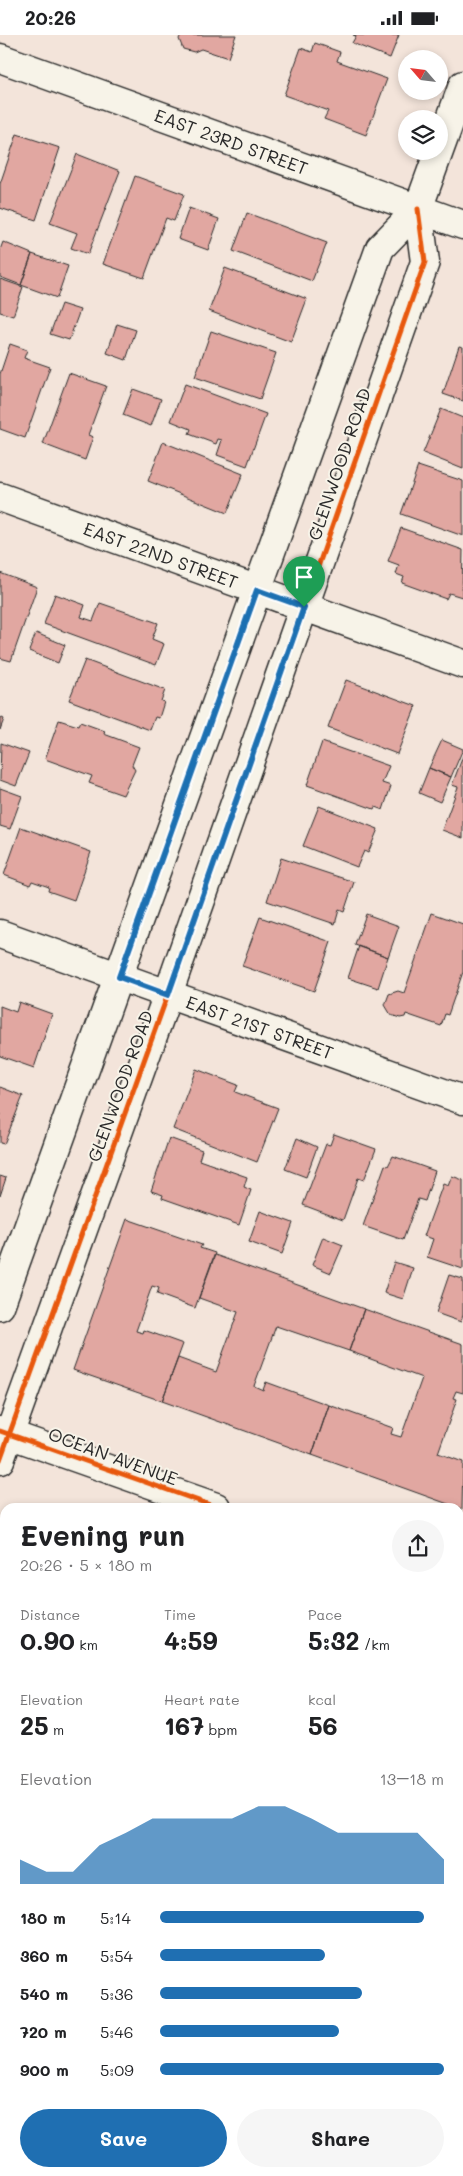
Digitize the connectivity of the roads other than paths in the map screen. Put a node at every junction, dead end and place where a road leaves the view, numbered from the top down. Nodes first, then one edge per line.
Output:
1 (0, 58) edge
2 (463, 85) edge
3 (418, 209) junction
4 (463, 225) edge
5 (0, 497) edge
6 (257, 590) junction
7 (304, 607) junction
8 (463, 664) edge
9 (0, 934) edge
10 (119, 977) junction
11 (168, 995) junction
12 (463, 1100) edge
13 (0, 1306) edge
14 (5, 1433) edge
15 (0, 1460) edge
16 (205, 1503) edge

1 - 3 street, EAST 23RD STREET
2 - 3 street, GLENWOOD ROAD
3 - 4 street, EAST 23RD STREET
3 - 6 street, GLENWOOD ROAD
3 - 7 street, GLENWOOD ROAD
5 - 6 street, EAST 22ND STREET
6 - 7 street, EAST 22ND STREET
6 - 10 street, GLENWOOD ROAD
7 - 8 street, EAST 22ND STREET
7 - 11 street, GLENWOOD ROAD
9 - 10 street, EAST 21ST STREET
10 - 11 street, EAST 21ST STREET
10 - 13 street, GLENWOOD ROAD
11 - 12 street, EAST 21ST STREET
11 - 14 street, GLENWOOD ROAD
14 - 15 street, GLENWOOD ROAD
14 - 16 street, OCEAN AVENUE

